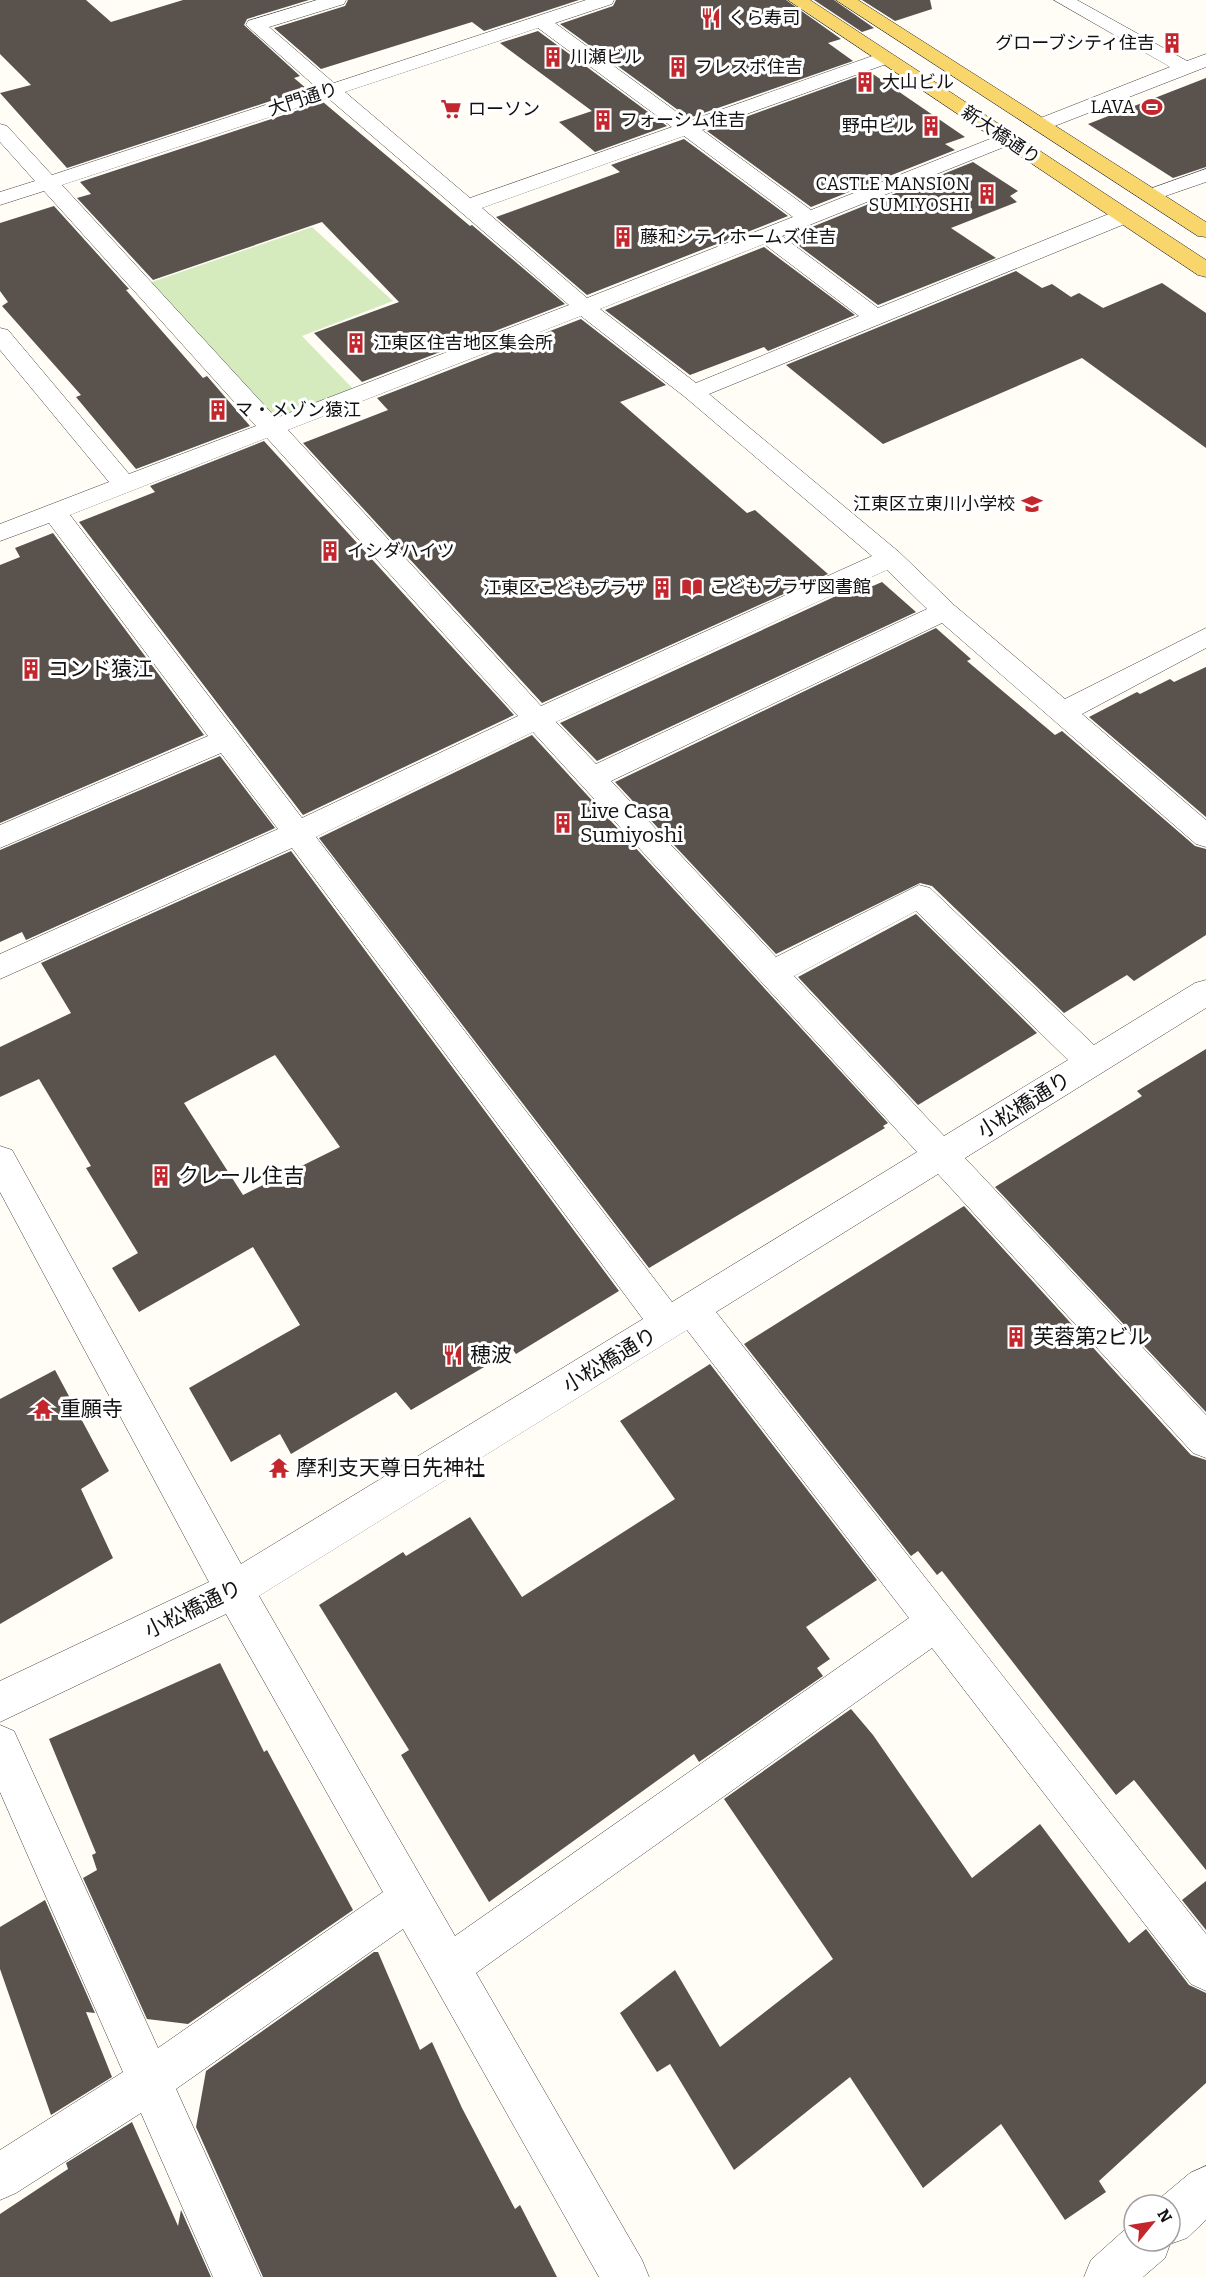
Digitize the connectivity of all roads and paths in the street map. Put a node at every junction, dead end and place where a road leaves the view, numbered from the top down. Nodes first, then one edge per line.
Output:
1 (337, 0) edge
2 (605, 0) edge
3 (797, 0) edge
4 (845, 0) edge
5 (1063, 0) edge
6 (541, 21) junction
7 (885, 58) junction
8 (1206, 60) edge
9 (1186, 68) junction
10 (332, 90) junction
11 (1040, 125) junction
12 (685, 129) junction
13 (0, 130) edge
14 (1007, 139) junction
15 (1206, 174) edge
16 (49, 183) junction
17 (1150, 195) junction
18 (0, 199) edge
19 (468, 206) junction
20 (1124, 216) junction
21 (808, 218) junction
22 (1201, 223) edge
23 (766, 235) junction
24 (1206, 270) edge
25 (585, 307) junction
26 (875, 318) junction
27 (0, 335) edge
28 (693, 392) junction
29 (272, 426) junction
30 (124, 484) junction
31 (54, 512) junction
32 (0, 533) edge
33 (890, 558) junction
34 (945, 611) junction
35 (1206, 637) edge
36 (1062, 712) junction
37 (537, 719) junction
38 (226, 740) junction
39 (592, 778) junction
40 (297, 833) junction
41 (1206, 836) edge
42 (0, 837) edge
43 (0, 967) edge
44 (773, 973) junction
45 (1206, 992) edge
46 (1092, 1063) junction
47 (943, 1156) junction
48 (6, 1184) edge
49 (680, 1316) junction
50 (1206, 1441) edge
51 (234, 1590) junction
52 (936, 1622) junction
53 (0, 1702) edge
54 (0, 1745) edge
55 (411, 1898) junction
56 (449, 1966) junction
57 (1206, 1969) edge
58 (149, 2081) junction
59 (0, 2177) edge
60 (1206, 2189) edge
61 (1182, 2210) edge
62 (1135, 2253) edge
63 (237, 2277) edge
64 (625, 2277) edge
65 (1108, 2277) edge

1 - 10 street
2 - 6 street, 大門通り
3 - 7 main road, 新大橋通り
4 - 11 main road, 新大橋通り
5 - 9 street
6 - 10 street, 大門通り
6 - 12 street
7 - 12 street
7 - 14 main road, 新大橋通り
8 - 9 street
9 - 11 street
10 - 16 street, 大門通り
10 - 19 street
11 - 17 main road, 新大橋通り
12 - 19 street
12 - 21 street
13 - 16 street
14 - 20 main road, 新大橋通り
14 - 21 street
15 - 17 street
16 - 18 street, 大門通り
16 - 29 street
17 - 22 main road, 新大橋通り
19 - 25 street
20 - 24 main road, 新大橋通り
20 - 26 street
21 - 23 street
23 - 25 street
23 - 26 street
25 - 28 street
25 - 29 street
26 - 28 street
27 - 30 street
28 - 33 street
29 - 30 street
29 - 37 street
30 - 31 street
31 - 32 street
31 - 38 street
33 - 34 street
33 - 37 street
34 - 36 street
34 - 39 street
35 - 36 street
36 - 41 street
37 - 39 street
37 - 40 street
38 - 40 street
38 - 42 street
39 - 44 street
40 - 43 street
40 - 49 street
44 - 46 street
44 - 47 street
45 - 46 street, 小松橋通り
46 - 47 street, 小松橋通り
47 - 49 street, 小松橋通り
47 - 50 street
48 - 51 street
49 - 51 street, 小松橋通り
49 - 52 street
51 - 53 street, 小松橋通り
51 - 55 street
52 - 56 street
52 - 57 street
54 - 58 street
55 - 56 street
55 - 58 street
56 - 64 street
58 - 59 street
58 - 63 street
60 - 61 street
62 - 65 street

